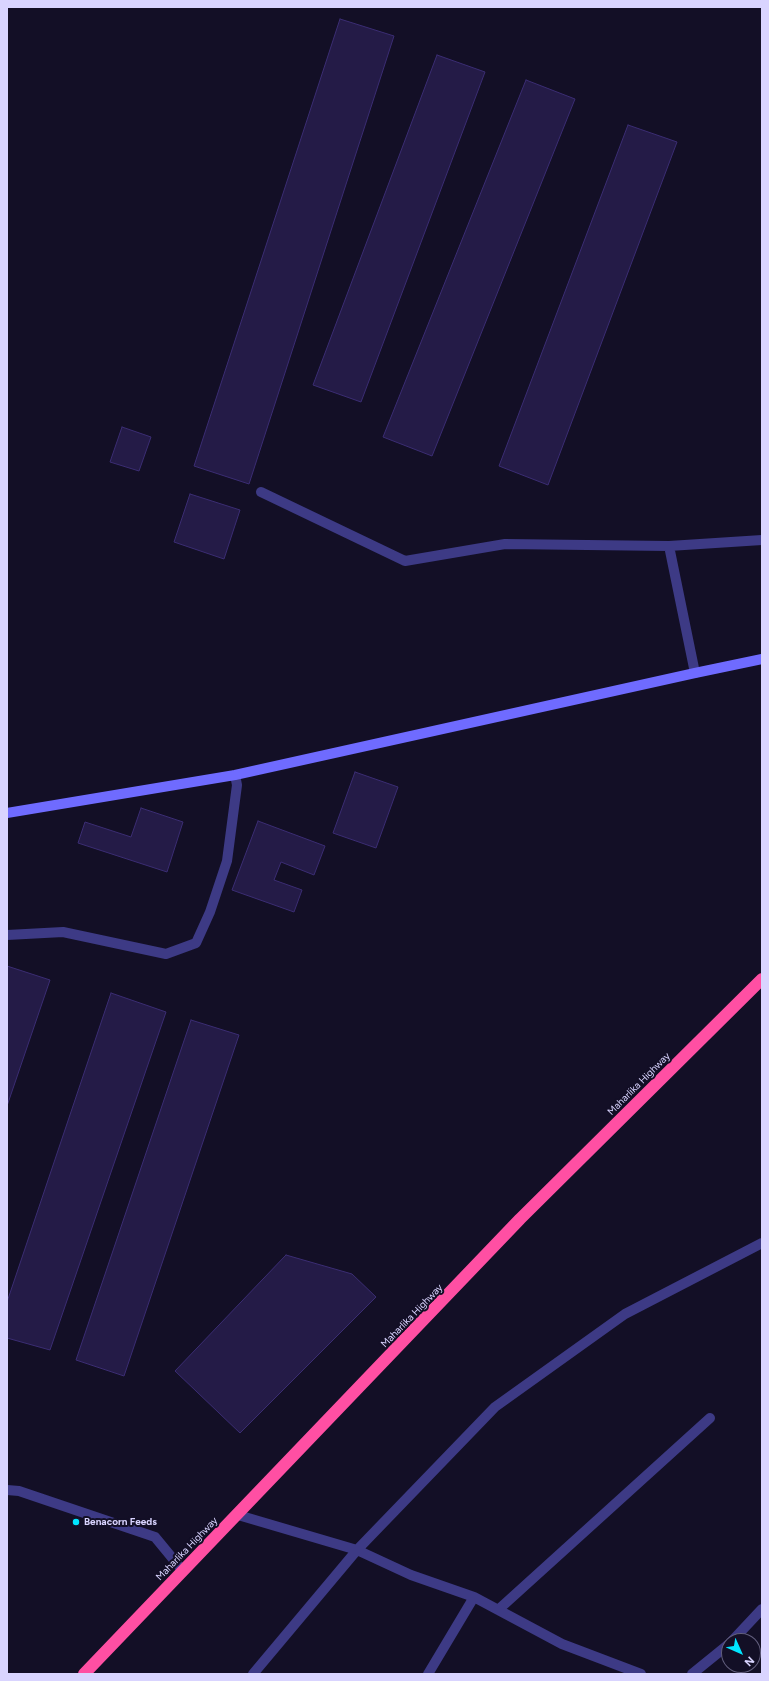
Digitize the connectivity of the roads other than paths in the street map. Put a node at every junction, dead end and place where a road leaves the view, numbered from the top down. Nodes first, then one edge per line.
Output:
1 (261, 492) dead end
2 (762, 540) edge
3 (669, 546) junction
4 (762, 659) edge
5 (695, 673) junction
6 (235, 775) junction
7 (7, 813) edge
8 (7, 935) edge
9 (762, 979) edge
10 (762, 1244) edge
11 (710, 1418) dead end
12 (7, 1490) edge
13 (238, 1514) junction
14 (357, 1550) junction
15 (183, 1571) junction
16 (474, 1597) junction
17 (762, 1609) edge
18 (498, 1610) junction
19 (740, 1633) edge
20 (721, 1650) edge
21 (84, 1674) edge
22 (253, 1674) edge
23 (428, 1674) edge
24 (641, 1674) edge
25 (692, 1674) edge

1 - 3 street
2 - 3 street
3 - 5 street
4 - 5 street
5 - 6 street
6 - 7 street
6 - 8 street
9 - 13 highway, Maharlika Highway
10 - 14 street
11 - 18 street
12 - 15 street
13 - 14 street
13 - 15 highway, Maharlika Highway
14 - 16 street
14 - 22 street
15 - 21 highway, Maharlika Highway
16 - 18 street
16 - 23 street
17 - 19 street
18 - 24 street
20 - 25 street

